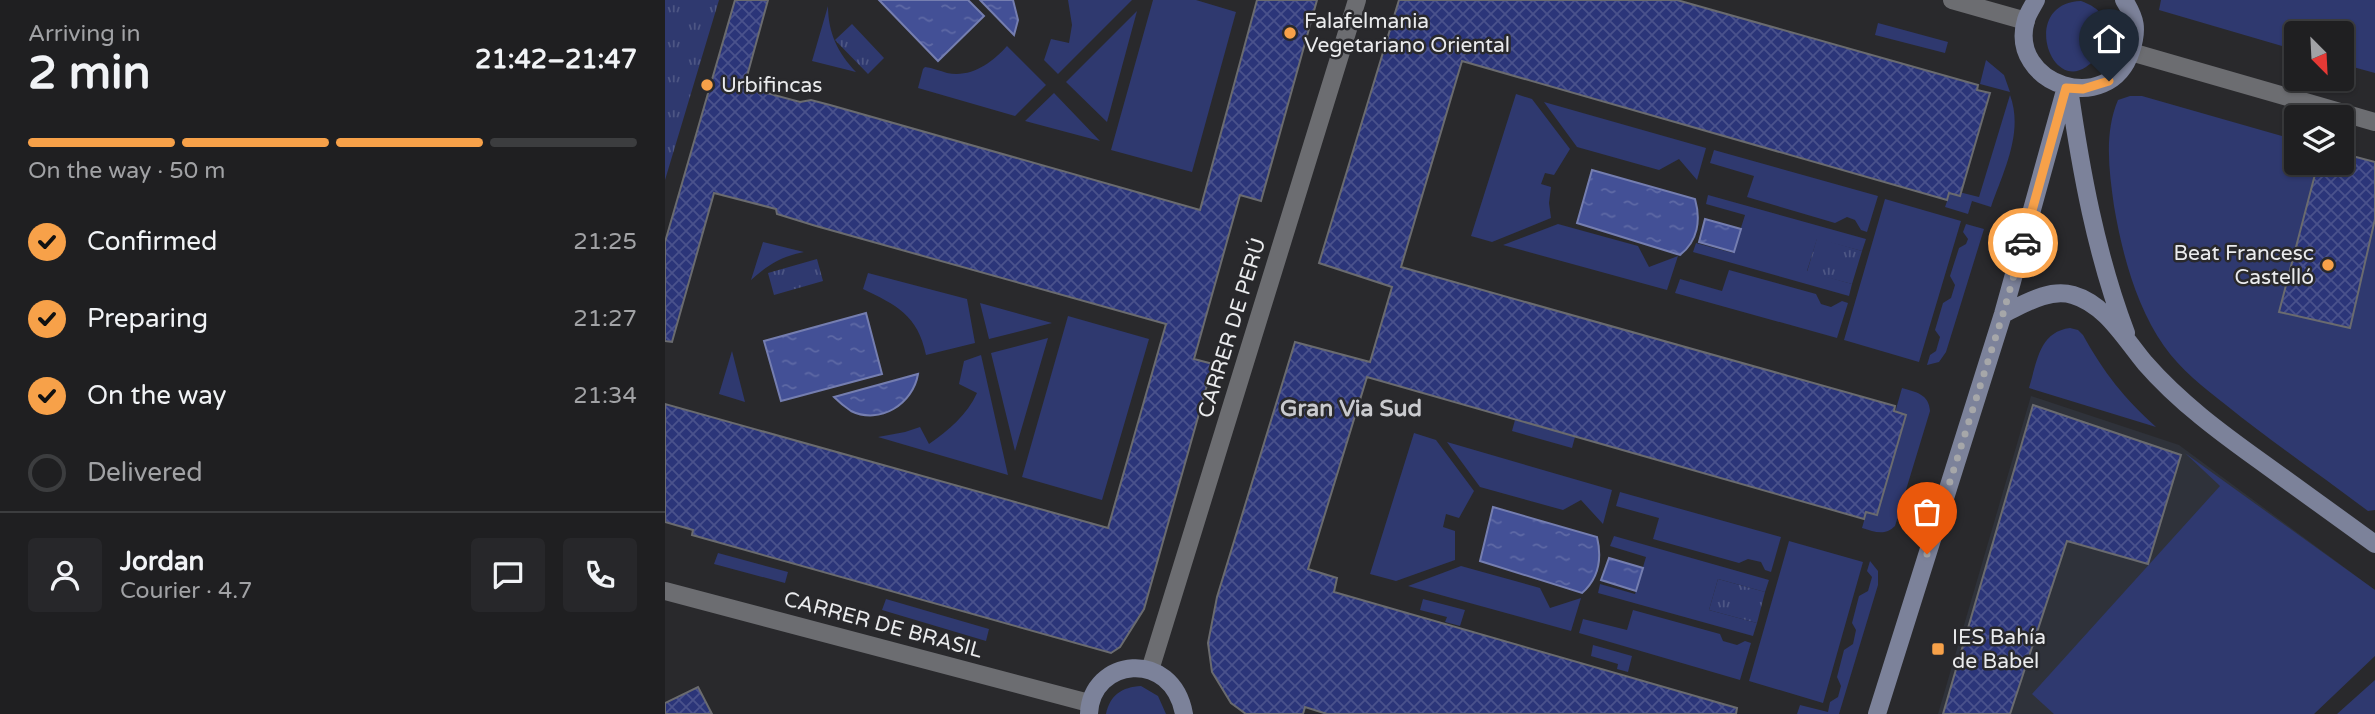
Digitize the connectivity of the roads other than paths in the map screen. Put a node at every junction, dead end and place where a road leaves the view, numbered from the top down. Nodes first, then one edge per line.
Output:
1 (1357, 0) edge
2 (1952, 0) edge
3 (2036, 0) edge
4 (2124, 0) edge
5 (2026, 21) junction
6 (2130, 52) junction
7 (2068, 88) junction
8 (2375, 121) edge
9 (2003, 314) junction
10 (2128, 340) junction
11 (2375, 544) edge
12 (665, 591) edge
13 (1150, 670) junction
14 (1089, 708) edge
15 (1184, 714) edge
16 (1877, 714) edge

1 - 13 street, CARRER DE PERÚ
2 - 5 street
3 - 5 street
4 - 6 street
5 - 7 street
6 - 7 street
6 - 8 street
7 - 9 street
7 - 10 street
9 - 10 street
9 - 16 street
10 - 11 street
12 - 14 street, CARRER DE BRASIL
13 - 14 street
13 - 15 street

